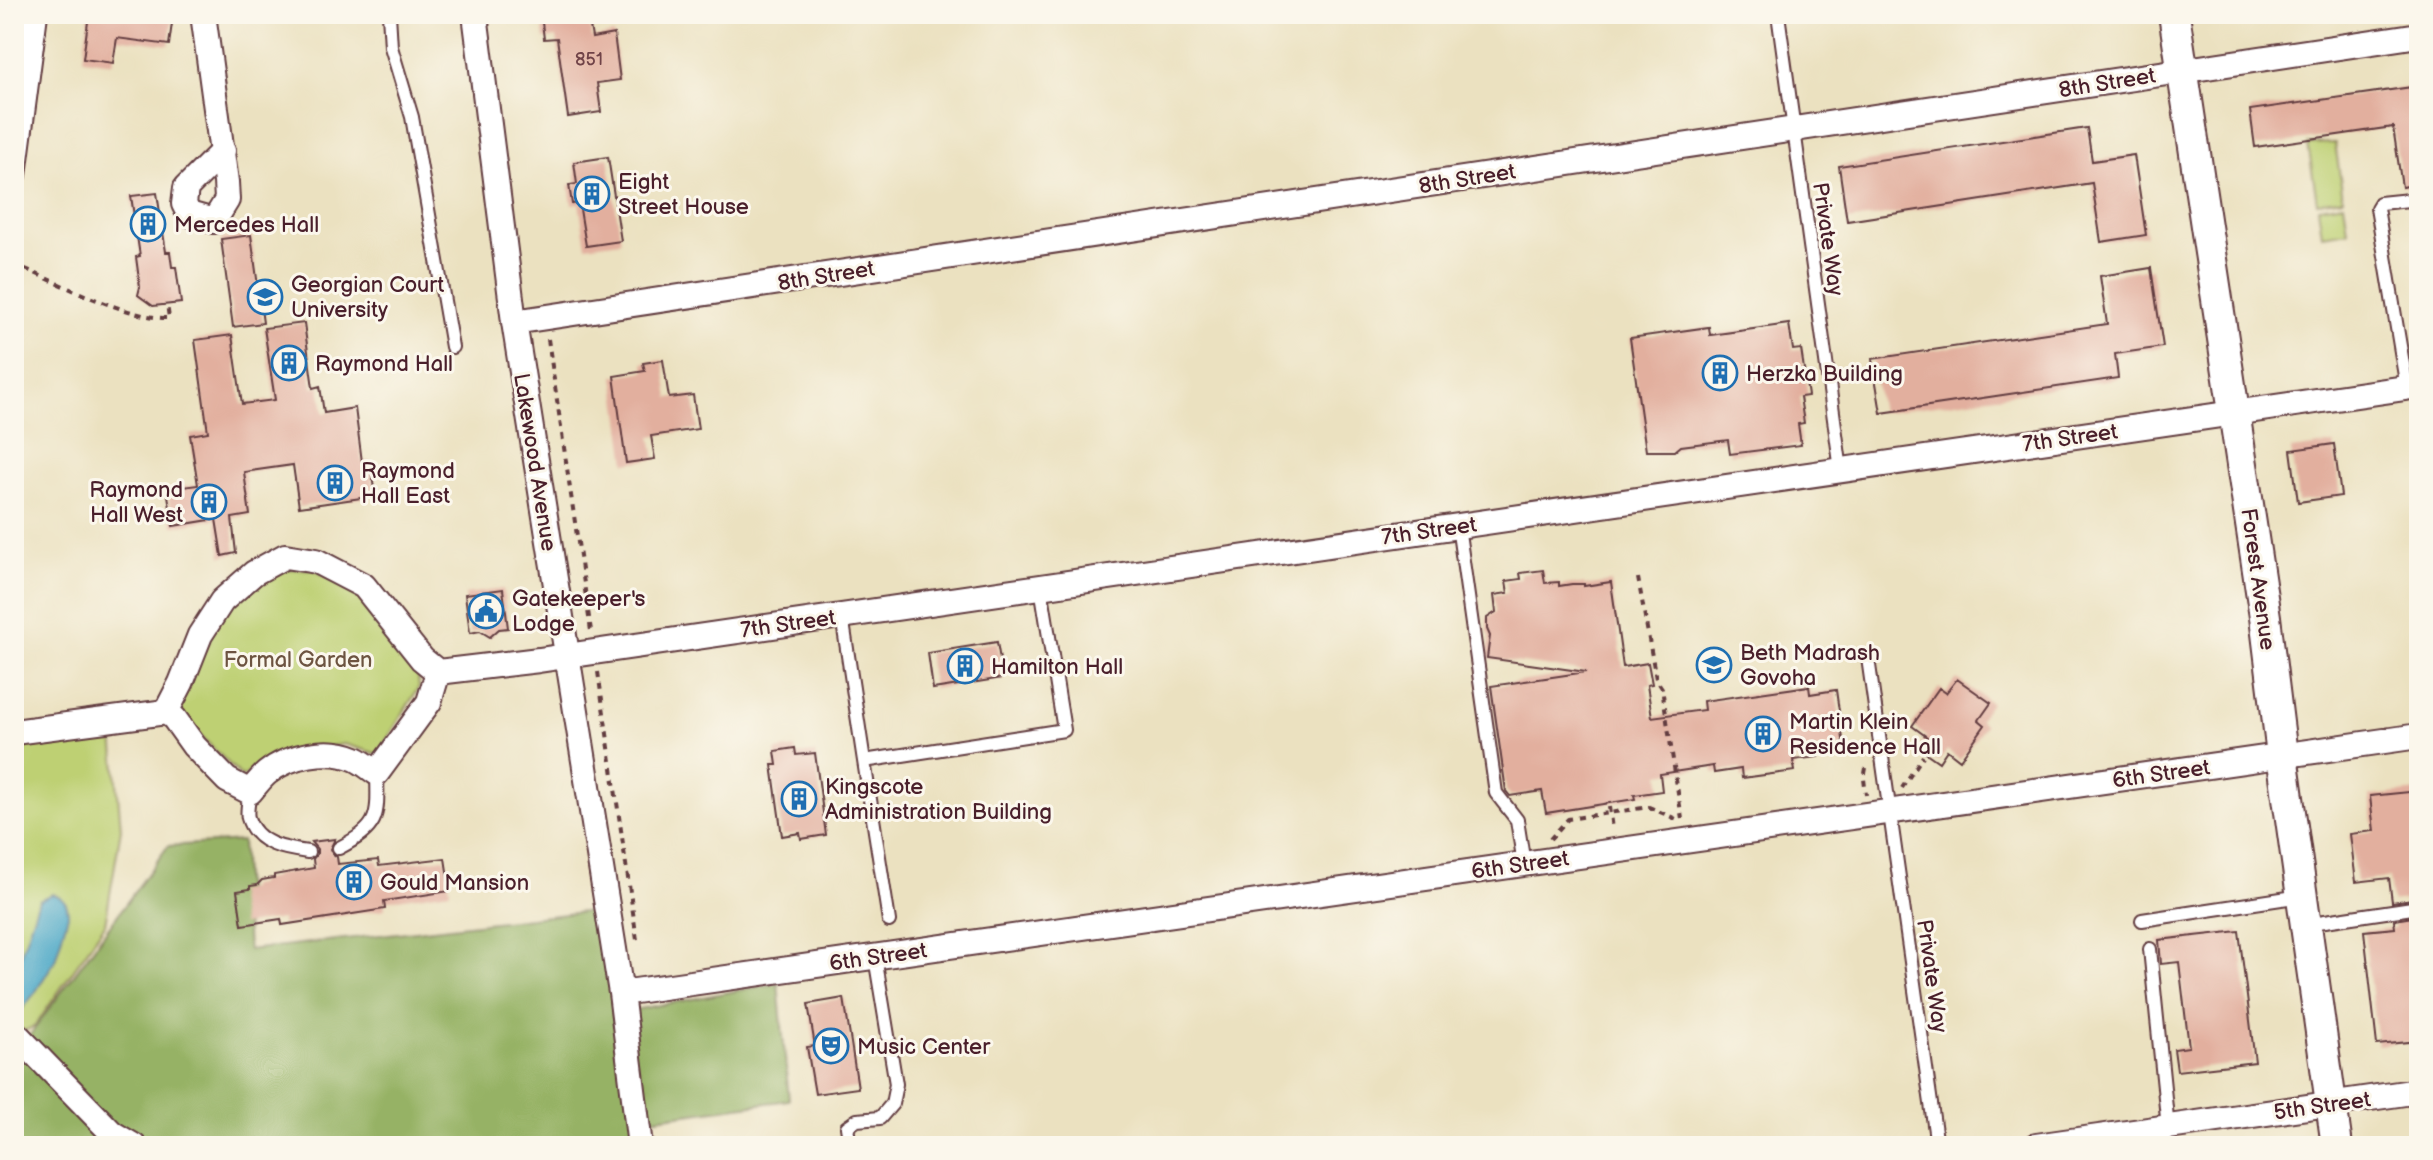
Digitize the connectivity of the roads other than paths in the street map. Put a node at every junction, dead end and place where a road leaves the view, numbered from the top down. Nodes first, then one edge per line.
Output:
1 (35, 14) edge
2 (203, 14) edge
3 (389, 14) edge
4 (475, 14) edge
5 (1778, 14) edge
6 (2174, 14) edge
7 (2419, 35) edge
8 (2183, 71) junction
9 (1793, 129) junction
10 (223, 151) dead end
11 (15, 162) edge
12 (2419, 199) edge
13 (514, 322) junction
14 (452, 347) dead end
15 (2413, 387) edge
16 (2234, 413) junction
17 (1841, 470) junction
18 (1458, 526) junction
19 (1041, 587) junction
20 (842, 616) junction
21 (566, 656) junction
22 (1868, 658) dead end
23 (438, 672) junction
24 (166, 712) junction
25 (14, 732) edge
26 (2419, 736) edge
27 (2282, 755) junction
28 (864, 761) junction
29 (377, 773) junction
30 (250, 792) junction
31 (1895, 801) junction
32 (339, 848) dead end
33 (308, 852) dead end
34 (1524, 864) junction
35 (2419, 907) edge
36 (2304, 910) junction
37 (2142, 920) dead end
38 (889, 921) dead end
39 (2150, 949) dead end
40 (875, 957) junction
41 (621, 993) junction
42 (23, 1040) edge
43 (2419, 1091) edge
44 (2331, 1105) junction
45 (2168, 1128) junction
46 (134, 1146) edge
47 (640, 1146) edge
48 (850, 1146) edge
49 (1937, 1146) edge
50 (2036, 1146) edge
51 (2337, 1146) edge

1 - 11 street
2 - 10 street
3 - 14 lane
4 - 13 street, Lakewood Avenue
5 - 9 lane, Private Way
6 - 8 street, Forest Avenue
7 - 8 street, 8th Street
8 - 9 street, 8th Street
8 - 16 street, Forest Avenue
9 - 13 street, 8th Street
9 - 17 lane, Private Way
12 - 15 lane
13 - 21 street, Lakewood Avenue
15 - 16 street, 7th Street
16 - 17 street, 7th Street
16 - 27 street, Forest Avenue
17 - 18 street, 7th Street
18 - 19 street, 7th Street
18 - 34 lane
19 - 20 street, 7th Street
19 - 28 lane
20 - 21 street, 7th Street
20 - 28 lane
21 - 23 street, 7th Street
21 - 41 street, Lakewood Avenue
22 - 31 lane, Private Way
23 - 24 street
23 - 29 street
24 - 25 street
24 - 30 street
26 - 27 street, 6th Street
27 - 31 street, 6th Street
27 - 36 street, Forest Avenue
28 - 38 lane
29 - 30 street
29 - 32 lane
30 - 33 lane
31 - 34 street, 6th Street
31 - 49 lane, Private Way
34 - 40 street, 6th Street
35 - 36 lane
36 - 37 lane
36 - 44 street, Forest Avenue
39 - 45 lane
40 - 41 street, 6th Street
40 - 48 lane
41 - 47 street, Lakewood Avenue
42 - 46 street
43 - 44 street, 5th Street
44 - 45 street, 5th Street
44 - 51 street, Forest Avenue
45 - 50 street, 5th Street

